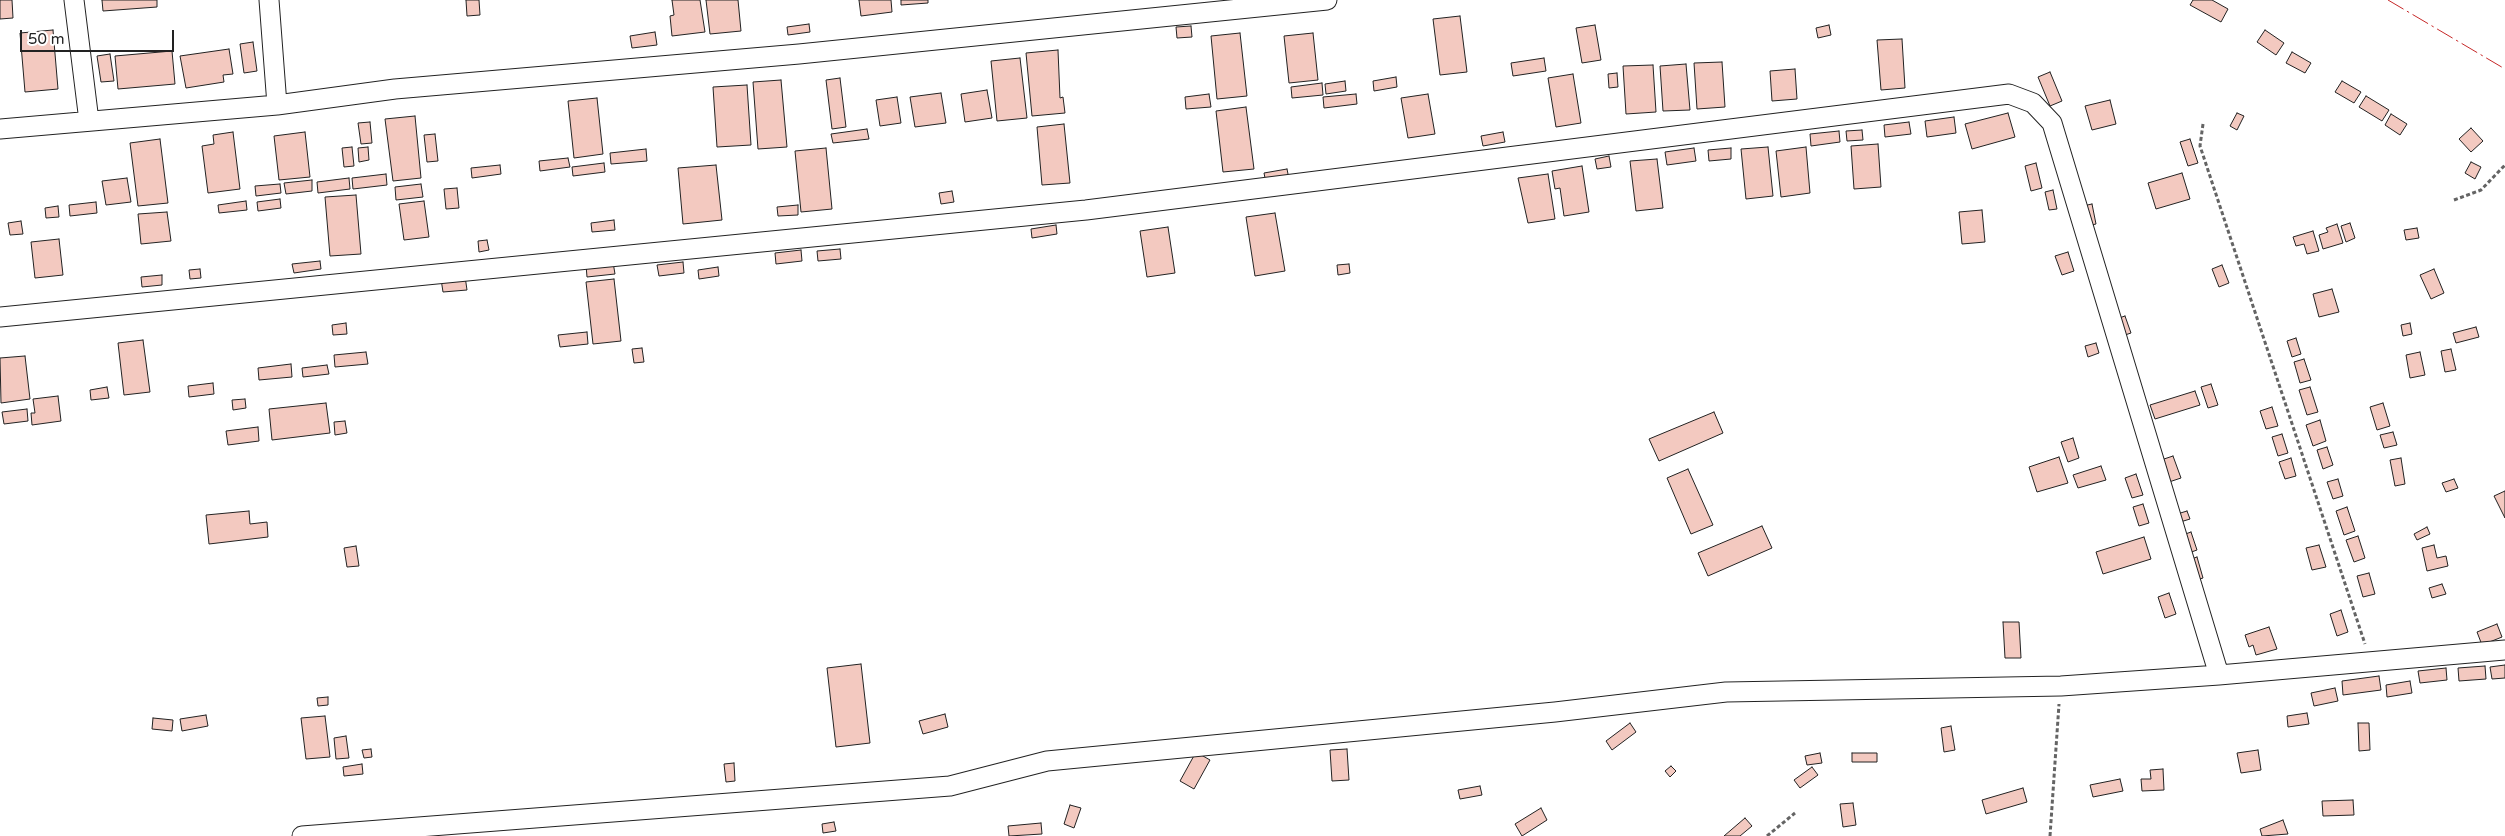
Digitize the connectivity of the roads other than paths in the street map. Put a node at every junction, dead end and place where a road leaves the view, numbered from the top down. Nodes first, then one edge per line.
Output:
1 (74, 0) edge
2 (269, 0) edge
3 (1328, 0) edge
4 (277, 105) junction
5 (89, 121) junction
6 (0, 129) edge
7 (0, 317) edge
8 (2505, 650) edge
9 (2219, 676) junction
10 (302, 836) edge

1 - 5 street
2 - 4 street
3 - 4 street
4 - 5 street
5 - 6 street
7 - 9 street
8 - 9 street
9 - 10 street

